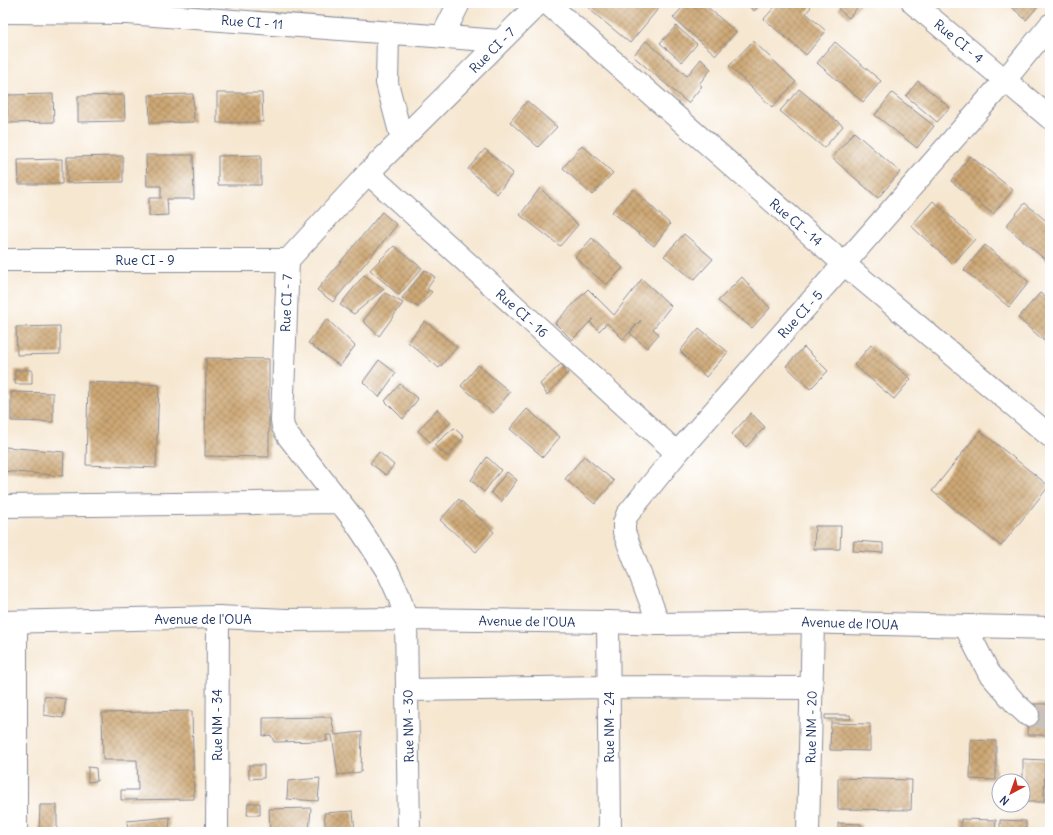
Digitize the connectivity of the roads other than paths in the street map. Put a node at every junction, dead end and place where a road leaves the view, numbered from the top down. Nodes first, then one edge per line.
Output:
1 (459, 3) edge
2 (539, 3) edge
3 (547, 3) edge
4 (913, 3) edge
5 (131, 8) edge
6 (3, 12) edge
7 (1050, 25) edge
8 (388, 33) junction
9 (442, 37) junction
10 (500, 41) junction
11 (1004, 80) junction
12 (1050, 118) edge
13 (402, 140) junction
14 (368, 173) junction
15 (3, 260) edge
16 (288, 260) junction
17 (844, 264) junction
18 (1050, 436) edge
19 (677, 453) junction
20 (340, 502) junction
21 (3, 506) edge
22 (218, 617) junction
23 (406, 619) junction
24 (9, 622) edge
25 (608, 622) junction
26 (813, 623) junction
27 (659, 624) junction
28 (965, 626) junction
29 (1050, 628) edge
30 (609, 687) junction
31 (812, 688) junction
32 (407, 690) junction
33 (1028, 715) tunnel mouth
34 (16, 832) edge
35 (217, 832) edge
36 (410, 832) edge
37 (610, 832) edge
38 (808, 832) edge

1 - 9 street
2 - 10 street, Rue CI - 7
3 - 17 street, Rue CI - 14
4 - 11 street, Rue CI - 4
5 - 6 street, Rue CI - 11
5 - 8 street, Rue CI - 11
7 - 11 street, Rue CI - 5
8 - 9 street, Rue CI - 11
8 - 13 street
9 - 10 street, Rue CI - 11
10 - 13 street, Rue CI - 7
11 - 12 street, Rue CI - 4
11 - 17 street, Rue CI - 5
13 - 14 street, Rue CI - 7
14 - 16 street, Rue CI - 7
14 - 19 street, Rue CI - 16
15 - 16 street, Rue CI - 9
16 - 20 street, Rue CI - 7
17 - 18 street, Rue CI - 14
17 - 19 street, Rue CI - 5
19 - 27 street, Rue CI - 5
20 - 21 street
20 - 23 street, Rue CI - 7
22 - 23 street, Avenue de l'OUA
22 - 24 street, Avenue de l'OUA
22 - 35 street, Rue NM - 34
23 - 25 street, Avenue de l'OUA
23 - 32 street, Rue NM - 30
24 - 34 street
25 - 27 street, Avenue de l'OUA
25 - 30 street, Rue NM - 24
26 - 27 street, Avenue de l'OUA
26 - 28 street, Avenue de l'OUA
26 - 31 street, Rue NM - 20
28 - 29 street, Avenue de l'OUA
28 - 33 street
30 - 31 street
30 - 32 street
30 - 37 street, Rue NM - 24
31 - 38 street, Rue NM - 20
32 - 36 street, Rue NM - 30

